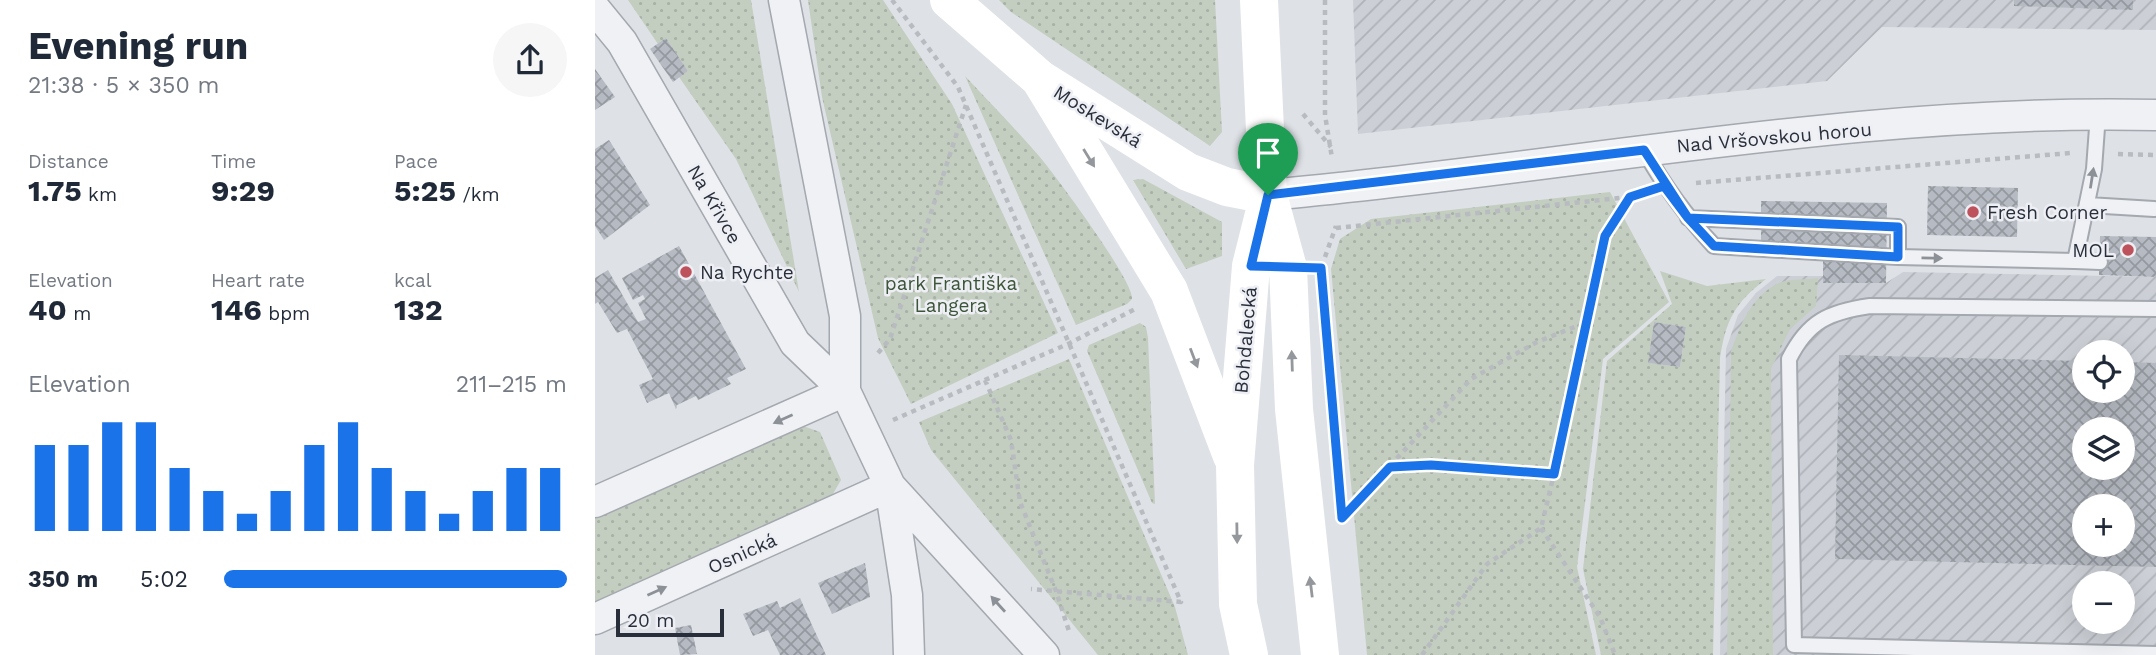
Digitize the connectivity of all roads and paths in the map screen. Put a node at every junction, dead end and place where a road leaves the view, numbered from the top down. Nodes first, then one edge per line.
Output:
1 (784, 0) edge
2 (892, 0) edge
3 (949, 0) edge
4 (1259, 0) edge
5 (1325, 0) edge
6 (595, 9) edge
7 (1040, 79) junction
8 (966, 104) junction
9 (2098, 114) junction
10 (2156, 115) edge
11 (1331, 148) dead end
12 (1644, 150) junction
13 (2096, 153) junction
14 (2156, 155) edge
15 (1664, 186) junction
16 (1268, 195) junction
17 (1630, 197) junction
18 (2088, 205) junction
19 (2154, 209) dead end
20 (1688, 218) junction
21 (1336, 228) dead end
22 (1898, 257) junction
23 (2075, 261) junction
24 (2100, 262) dead end
25 (1169, 291) junction
26 (2156, 309) edge
27 (1587, 322) junction
28 (1070, 343) junction
29 (985, 380) junction
30 (845, 391) junction
31 (865, 432) junction
32 (1235, 465) junction
33 (1390, 467) junction
34 (1554, 474) junction
35 (890, 486) junction
36 (595, 502) edge
37 (1341, 504) dead end
38 (1541, 528) junction
39 (1030, 589) dead end
40 (1056, 591) junction
41 (595, 620) edge
42 (1073, 642) dead end
43 (1794, 650) edge
44 (2156, 654) edge
45 (909, 655) edge
46 (1044, 655) edge
47 (1249, 655) edge
48 (1320, 655) edge
49 (1422, 655) edge
50 (1615, 655) edge

1 - 30 street, Na Křivce
2 - 8 path
3 - 7 main road, Moskevská
4 - 16 main road
5 - 11 path
6 - 30 street, Na Křivce
7 - 16 main road, Moskevská
7 -> 25 main road
8 - 28 path
8 - 30 path
9 - 10 street, Nad Vršovskou horou
9 - 12 street, Nad Vršovskou horou
9 - 13 lane
12 - 15 lane
12 - 16 street, Nad Vršovskou horou
13 - 14 path
13 - 15 path
18 -> 13 lane
15 - 17 path
15 - 20 lane
16 - 32 main road, Bohdalecká
48 -> 16 main road, Bohdalecká
17 - 21 path
17 - 27 path
18 - 19 lane
18 - 23 lane
20 - 22 lane
20 - 22 lane
22 -> 23 lane
23 - 24 lane
25 - 28 path
25 -> 32 main road
26 - 43 lane
27 - 33 path
27 - 34 path
28 - 29 path
28 - 40 path
29 - 31 path
29 - 40 path
30 - 31 street, Na Křivce
30 -> 36 street
31 - 35 street, Na Křivce
32 -> 47 main road, Bohdalecká
33 - 34 path
33 - 37 path
34 - 38 path
41 -> 35 street, Osnická
35 - 45 street, Na Křivce
46 -> 35 street, Na Křivce
38 - 49 path
38 - 50 path
39 - 40 path
40 - 42 path
43 - 44 lane

